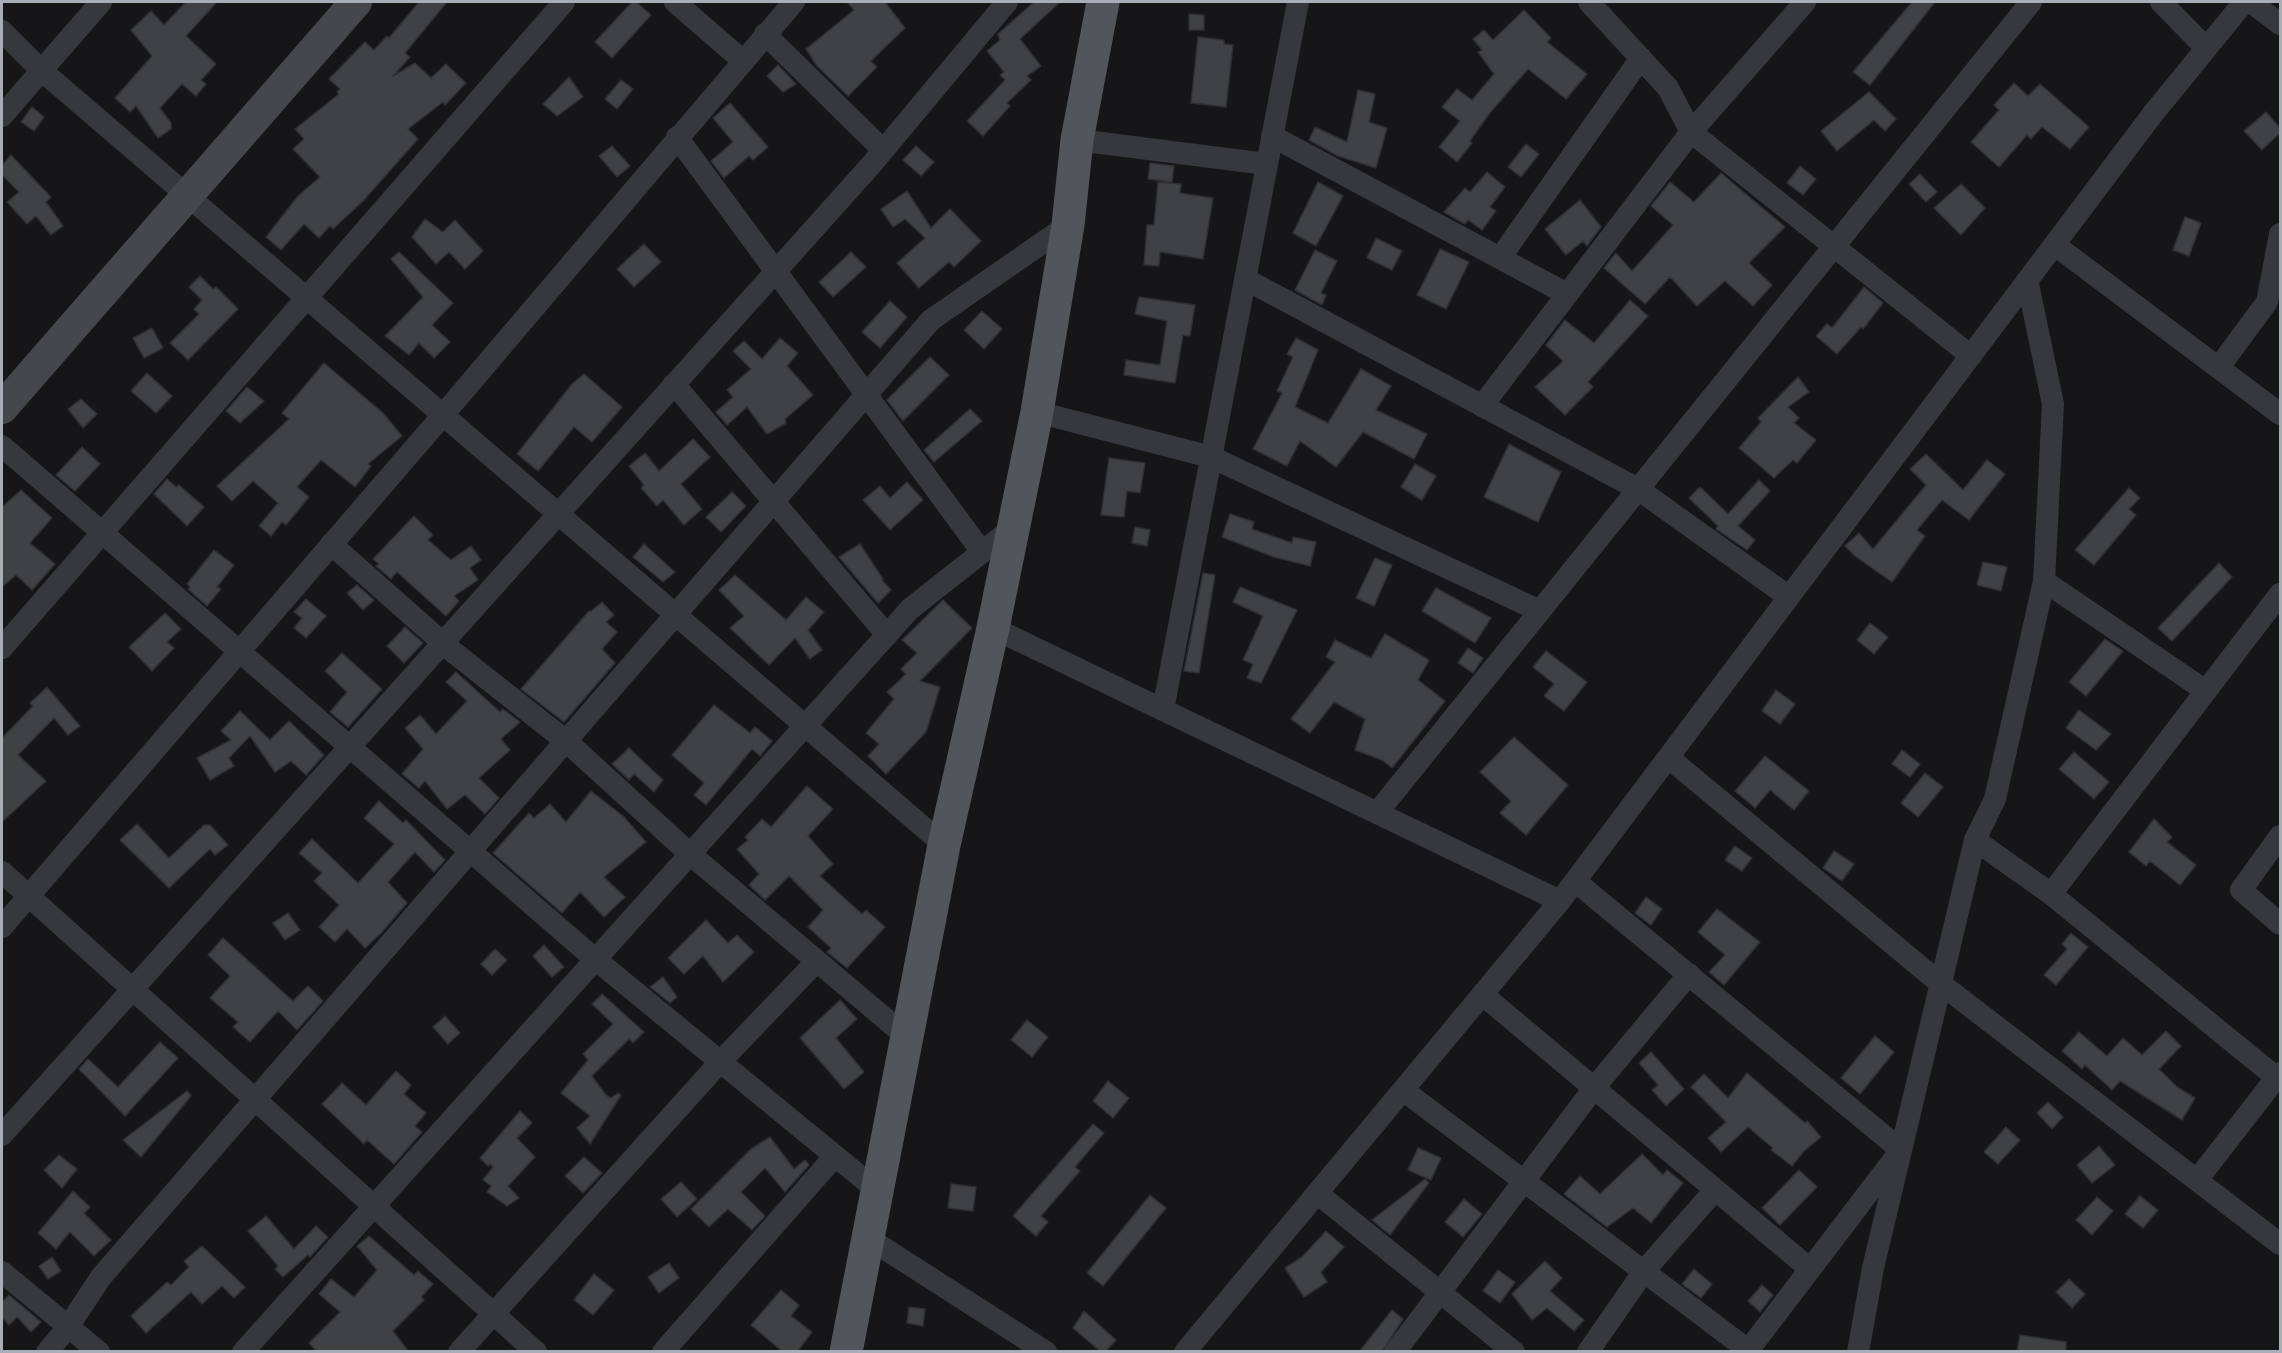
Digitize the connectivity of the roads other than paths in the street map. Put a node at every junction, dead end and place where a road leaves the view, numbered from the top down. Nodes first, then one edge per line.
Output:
1 (101, 2) edge
2 (356, 2) edge
3 (564, 2) edge
4 (675, 2) edge
5 (794, 2) edge
6 (1007, 2) edge
7 (1103, 2) edge
8 (1298, 2) edge
9 (1589, 2) edge
10 (2031, 2) edge
11 (2161, 2) edge
12 (2244, 2) edge
13 (2251, 2) edge
14 (1797, 5) edge
15 (2280, 24) edge
16 (2, 31) edge
17 (765, 34) junction
18 (2206, 48) junction
19 (1641, 58) junction
20 (742, 60) junction
21 (41, 70) junction
22 (2, 116) edge
23 (1691, 132) junction
24 (1272, 136) junction
25 (677, 137) junction
26 (1077, 140) junction
27 (883, 150) junction
28 (1267, 164) junction
29 (187, 195) junction
30 (1068, 225) junction
31 (2280, 234) edge
32 (2055, 244) junction
33 (1834, 246) junction
34 (1500, 258) junction
35 (775, 271) junction
36 (1245, 279) junction
37 (2028, 284) junction
38 (1568, 294) junction
39 (307, 298) junction
40 (1971, 356) junction
41 (2219, 367) junction
42 (674, 384) junction
43 (867, 394) junction
44 (1482, 406) junction
45 (2, 408) edge
46 (1037, 412) junction
47 (2280, 414) edge
48 (443, 415) junction
49 (2, 446) edge
50 (1211, 457) junction
51 (1638, 489) junction
52 (775, 500) junction
53 (558, 513) junction
54 (1014, 527) junction
55 (102, 533) junction
56 (332, 544) junction
57 (982, 552) junction
58 (2044, 581) junction
59 (1789, 597) junction
60 (2278, 603) edge
61 (1540, 611) junction
62 (676, 615) junction
63 (993, 628) junction
64 (886, 635) junction
65 (442, 643) junction
66 (2, 648) edge
67 (239, 651) junction
68 (2206, 691) junction
69 (1162, 710) junction
70 (805, 725) junction
71 (566, 741) junction
72 (349, 747) junction
73 (1669, 758) junction
74 (1377, 813) junction
75 (2280, 837) edge
76 (1975, 840) junction
77 (944, 845) junction
78 (470, 852) junction
79 (690, 854) junction
80 (2, 872) edge
81 (1575, 881) junction
82 (2051, 894) junction
83 (28, 896) junction
84 (1560, 901) junction
85 (2280, 924) edge
86 (2, 927) edge
87 (595, 960) junction
88 (817, 962) junction
89 (1689, 974) junction
90 (1941, 984) junction
91 (132, 989) junction
92 (1483, 995) junction
93 (907, 1037) junction
94 (720, 1062) junction
95 (2278, 1075) edge
96 (1594, 1088) junction
97 (1403, 1090) junction
98 (255, 1100) junction
99 (2, 1135) edge
100 (1902, 1150) junction
101 (836, 1156) junction
102 (2197, 1180) junction
103 (1525, 1182) junction
104 (1715, 1190) junction
105 (878, 1191) junction
106 (1317, 1193) junction
107 (374, 1206) junction
108 (868, 1238) junction
109 (2280, 1244) edge
110 (1810, 1269) junction
111 (1644, 1271) junction
112 (2, 1272) edge
113 (1441, 1293) junction
114 (493, 1313) junction
115 (68, 1327) junction
116 (1748, 1351) edge
117 (47, 1352) edge
118 (99, 1352) edge
119 (243, 1352) edge
120 (459, 1352) edge
121 (536, 1352) edge
122 (663, 1352) edge
123 (846, 1352) edge
124 (1046, 1352) edge
125 (1185, 1352) edge
126 (1395, 1352) edge
127 (1514, 1352) edge
128 (1588, 1352) edge
129 (1858, 1352) edge

1 - 21 street
2 - 29 street
3 - 39 street
4 - 20 street
5 - 17 street
6 - 27 street
7 - 26 main road
8 - 24 street
9 - 19 street
10 - 33 street
11 - 18 street
12 - 18 street
13 - 15 street
14 - 23 street
16 - 21 street
17 - 20 street
17 - 27 street
18 - 32 street
19 - 23 street
19 - 34 street
20 - 25 street
21 - 22 street
21 - 29 street
23 - 33 street
23 - 38 street
24 - 28 street
24 - 34 street
25 - 35 street
25 - 48 street
26 - 28 street
26 - 30 main road
27 - 35 street
28 - 36 street
29 - 39 street
29 - 45 street
30 - 43 street
30 - 46 main road
31 - 41 street
32 - 37 street
32 - 41 street
33 - 40 street
33 - 51 street
34 - 38 street
35 - 42 street
35 - 43 street
36 - 44 street
36 - 50 street
37 - 40 street
37 - 58 street
38 - 44 street
39 - 48 street
39 - 55 street
40 - 59 street
41 - 47 street
42 - 52 street
42 - 53 street
43 - 52 street
43 - 57 street
44 - 51 street
46 - 50 street
46 - 54 main road
48 - 53 street
48 - 56 street
49 - 55 street
50 - 61 street
50 - 69 street
51 - 59 street
51 - 61 street
52 - 62 street
52 - 64 street
53 - 62 street
53 - 65 street
54 - 57 street
54 - 63 main road
55 - 66 street
55 - 67 street
56 - 65 street
56 - 67 street
57 - 64 street
58 - 68 street
58 - 76 street
59 - 73 street
60 - 68 street
61 - 74 street
62 - 70 street
62 - 71 street
63 - 69 street
63 - 77 main road
64 - 70 street
65 - 71 street
65 - 72 street
67 - 72 street
67 - 83 street
68 - 82 street
69 - 74 street
70 - 77 street
70 - 79 street
71 - 78 street
71 - 79 street
72 - 78 street
72 - 91 street
73 - 81 street
73 - 90 street
74 - 84 street
75 - 85 street
76 - 82 street
76 - 90 street
77 - 93 main road
78 - 87 street
78 - 98 street
79 - 87 street
79 - 88 street
80 - 83 street
81 - 84 street
81 - 89 street
82 - 95 street
83 - 86 street
83 - 91 street
84 - 92 street
87 - 94 street
87 - 107 street
88 - 93 street
88 - 94 street
89 - 96 street
89 - 100 street
90 - 100 street
90 - 102 street
91 - 98 street
91 - 99 street
92 - 96 street
92 - 97 street
93 - 105 main road
94 - 101 street
94 - 114 street
95 - 102 street
96 - 103 street
96 - 104 street
97 - 103 street
97 - 106 street
98 - 107 street
98 - 115 street
100 - 110 street
100 - 129 street
101 - 105 street
101 - 122 street
102 - 109 street
103 - 111 street
103 - 113 street
104 - 110 street
104 - 111 street
105 - 108 main road
106 - 113 street
106 - 125 street
107 - 114 street
107 - 119 street
108 - 123 main road
108 - 124 street
110 - 116 street
111 - 116 street
111 - 128 street
112 - 115 street
113 - 126 street
113 - 127 street
114 - 120 street
114 - 121 street
115 - 117 street
115 - 118 street

